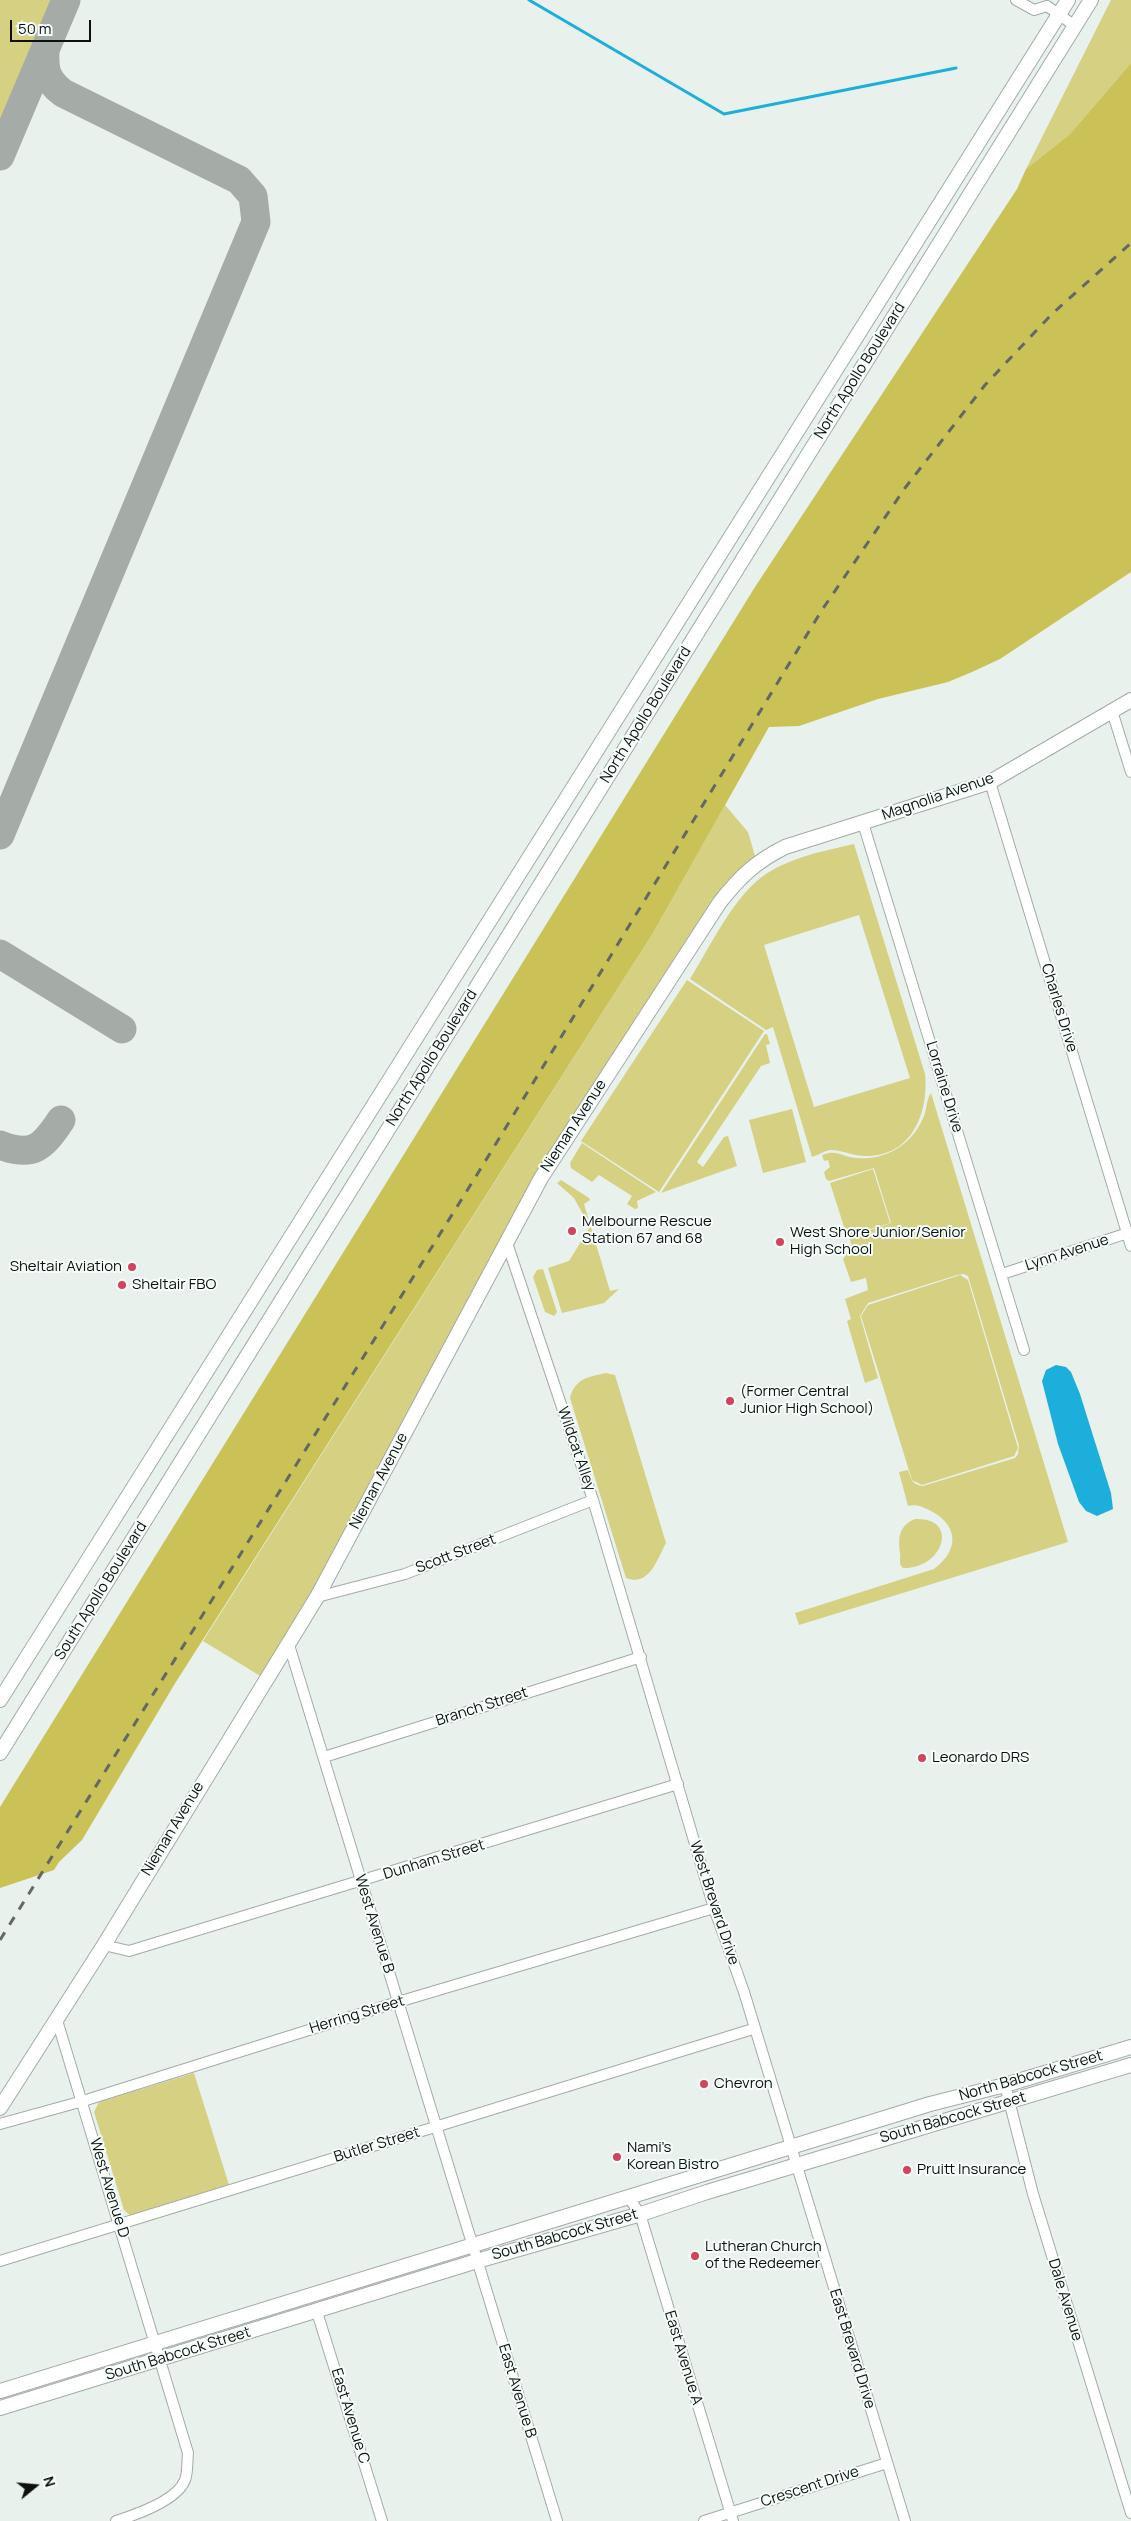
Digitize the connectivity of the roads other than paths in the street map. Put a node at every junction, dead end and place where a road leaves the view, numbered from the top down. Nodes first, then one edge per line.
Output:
1 (1016, 0) edge
2 (1068, 0) edge
3 (1091, 0) edge
4 (1047, 3) edge
5 (1059, 15) junction
6 (1075, 26) junction
7 (1131, 700) edge
8 (1112, 711) junction
9 (1131, 772) edge
10 (990, 782) junction
11 (863, 823) junction
12 (762, 859) joint
13 (1130, 1233) edge
14 (507, 1243) junction
15 (1131, 1246) edge
16 (1002, 1274) junction
17 (1024, 1350) dead end
18 (193, 1395) joint
19 (201, 1429) joint
20 (593, 1500) junction
21 (317, 1597) junction
22 (289, 1645) junction
23 (641, 1656) junction
24 (0, 1700) edge
25 (0, 1753) edge
26 (324, 1757) junction
27 (678, 1784) junction
28 (362, 1882) junction
29 (714, 1908) junction
30 (104, 1945) junction
31 (398, 2002) junction
32 (56, 2017) junction
33 (754, 2029) junction
34 (1131, 2047) edge
35 (1131, 2065) edge
36 (1005, 2085) junction
37 (83, 2101) junction
38 (1010, 2101) junction
39 (930, 2104) joint
40 (0, 2108) edge
41 (0, 2124) edge
42 (435, 2127) junction
43 (790, 2148) junction
44 (795, 2165) junction
45 (628, 2198) junction
46 (640, 2214) junction
47 (120, 2225) junction
48 (473, 2245) junction
49 (0, 2261) edge
50 (477, 2261) junction
51 (317, 2312) junction
52 (155, 2343) junction
53 (159, 2359) junction
54 (0, 2391) edge
55 (0, 2408) edge
56 (887, 2463) junction
57 (1131, 2513) edge
58 (732, 2517) edge
59 (116, 2521) edge
60 (382, 2521) edge
61 (557, 2521) edge
62 (704, 2521) edge
63 (905, 2521) edge

1 - 4 street
2 - 5 street, North Apollo Boulevard
3 - 6 street, North Apollo Boulevard
4 - 5 street
5 - 6 street
5 - 18 street, North Apollo Boulevard
6 - 19 street, North Apollo Boulevard
7 - 8 street, Magnolia Avenue
8 - 9 street
8 - 10 street, Magnolia Avenue
10 - 11 street, Magnolia Avenue
10 - 13 street, Charles Drive
11 - 12 street, Magnolia Avenue
11 - 16 street, Lorraine Drive
12 - 14 street, Nieman Avenue
13 - 15 street, Charles Drive
13 - 16 street, Lynn Avenue
14 - 20 street, Wildcat Alley
14 - 21 street, Nieman Avenue
16 - 17 street, Lorraine Drive
18 - 24 street, South Apollo Boulevard
19 - 25 street, South Apollo Boulevard
20 - 21 street, Scott Street
20 - 23 street, Wildcat Alley
21 - 22 street, Nieman Avenue
22 - 26 street, West Avenue B
22 - 30 street, Nieman Avenue
23 - 26 street, Branch Street
23 - 27 street, West Brevard Drive
26 - 28 street, West Avenue B
27 - 28 street, Dunham Street
27 - 29 street, West Brevard Drive
28 - 30 street, Dunham Street
28 - 31 street, West Avenue B
29 - 31 street, Herring Street
29 - 33 street, West Brevard Drive
30 - 32 street, Nieman Avenue
31 - 37 street, Herring Street
31 - 42 street, West Avenue B
32 - 37 street, West Avenue D
32 - 40 street, Nieman Avenue
33 - 42 street, Butler Street
33 - 43 street, West Brevard Drive
34 - 36 street, North Babcock Street
35 - 38 street, South Babcock Street
36 - 38 street, Dale Avenue
36 - 39 street, North Babcock Street
37 - 41 street, Herring Street
37 - 47 street, West Avenue D
38 - 44 street, South Babcock Street
38 - 57 street, Dale Avenue
39 - 43 street, South Babcock Street
42 - 47 street, Butler Street
42 - 48 street, West Avenue B
43 - 44 street, East Brevard Drive
43 - 45 street, South Babcock Street
44 - 46 street, South Babcock Street
44 - 56 street, East Brevard Drive
45 - 46 street, East Avenue A
45 - 48 street, South Babcock Street
46 - 50 street, South Babcock Street
46 - 58 street, East Avenue A
47 - 49 street, Butler Street
47 - 52 street, West Avenue D
48 - 50 street, West Avenue B
48 - 52 street, South Babcock Street
50 - 51 street, South Babcock Street
50 - 61 street, East Avenue B
51 - 53 street, South Babcock Street
51 - 60 street, East Avenue C
52 - 53 street, West Avenue D
52 - 54 street, South Babcock Street
53 - 55 street, South Babcock Street
53 - 59 street, West Avenue D
56 - 58 street, Crescent Drive
56 - 63 street, East Brevard Drive
58 - 62 street, Crescent Drive

